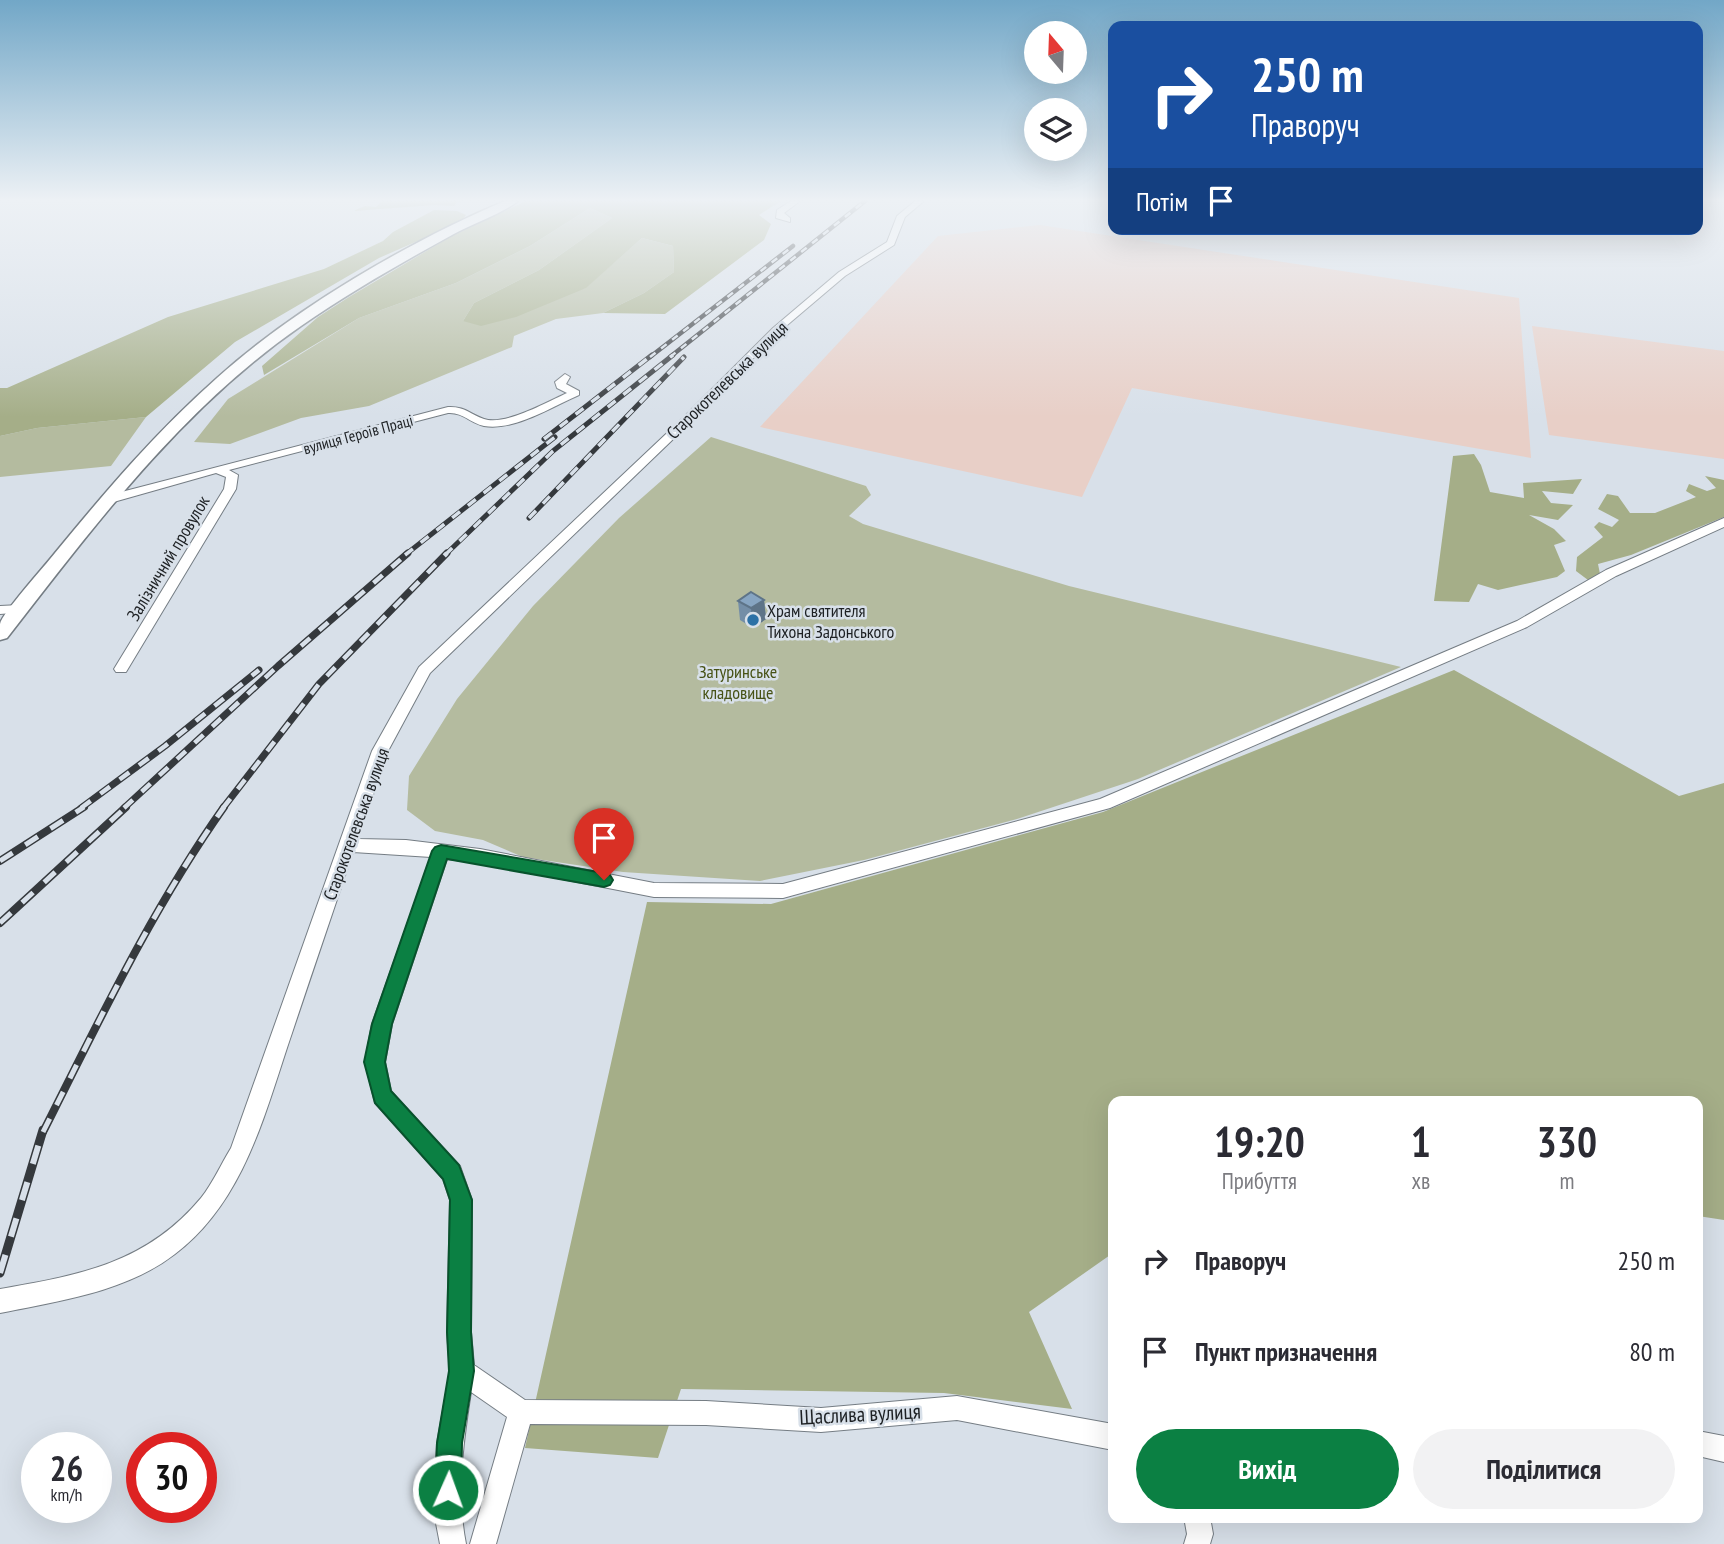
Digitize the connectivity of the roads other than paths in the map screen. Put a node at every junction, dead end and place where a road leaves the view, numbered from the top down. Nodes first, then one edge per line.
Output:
1 (376, 273) edge
2 (843, 273) edge
3 (565, 377) dead end
4 (220, 471) junction
5 (110, 499) junction
6 (1724, 522) edge
7 (19, 609) junction
8 (0, 610) edge
9 (0, 634) edge
10 (121, 669) dead end
11 (348, 845) junction
12 (441, 851) junction
13 (0, 1301) edge
14 (462, 1371) junction
15 (521, 1412) junction
16 (1108, 1436) edge
17 (1703, 1445) edge
18 (1724, 1449) edge
19 (1199, 1523) edge
20 (453, 1544) edge
21 (483, 1544) edge
22 (1197, 1544) edge

1 - 5 main road
2 - 11 street, Старокотелевська вулиця
3 - 4 street, вулиця Героїв Праці
4 - 5 street, вулиця Героїв Праці
4 - 10 street, Залізничний провулок
5 - 7 main road
6 - 12 street
7 - 8 street
7 - 9 main road
11 - 12 street
11 - 13 street, Старокотелевська вулиця
12 - 14 street
14 - 15 street
14 - 20 street
15 - 16 street, Щаслива вулиця
15 - 21 street
17 - 18 street
19 - 22 street

